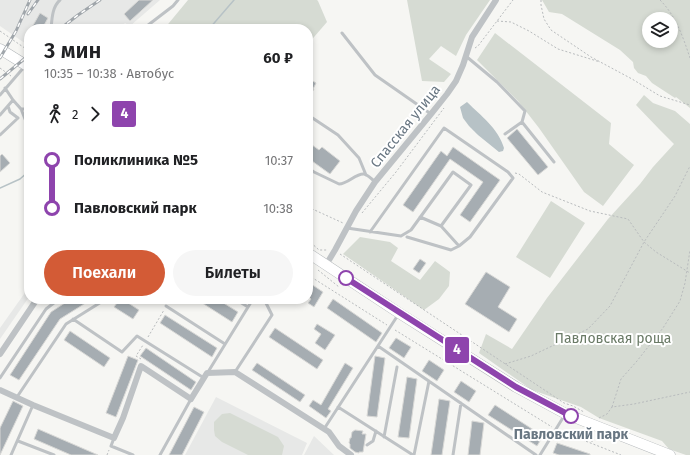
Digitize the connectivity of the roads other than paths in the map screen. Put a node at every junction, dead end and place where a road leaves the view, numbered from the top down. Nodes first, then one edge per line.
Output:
1 (60, 0) edge
2 (178, 0) edge
3 (496, 0) edge
4 (52, 24) edge
5 (150, 24) edge
6 (342, 33) dead end
7 (0, 49) edge
8 (465, 56) junction
9 (24, 64) edge
10 (24, 69) edge
11 (5, 88) junction
12 (0, 95) edge
13 (13, 100) junction
14 (8, 106) junction
15 (21, 109) joint
16 (431, 114) junction
17 (0, 115) edge
18 (24, 116) edge
19 (313, 118) edge
20 (522, 122) junction
21 (505, 134) dead end
22 (0, 135) edge
23 (554, 162) dead end
24 (313, 171) edge
25 (366, 175) junction
26 (375, 182) junction
27 (420, 217) junction
28 (441, 226) junction
29 (347, 228) junction
30 (370, 232) junction
31 (407, 238) dead end
32 (459, 246) junction
33 (313, 256) edge
34 (326, 265) junction
35 (34, 304) edge
36 (52, 304) edge
37 (98, 304) edge
38 (243, 304) edge
39 (250, 304) edge
40 (267, 304) edge
41 (166, 306) road end
42 (248, 307) junction
43 (399, 313) junction
44 (73, 319) junction
45 (225, 344) junction
46 (378, 346) junction
47 (0, 354) edge
48 (397, 367) dead end
49 (235, 372) junction
50 (206, 376) junction
51 (0, 378) edge
52 (429, 381) junction
53 (0, 390) edge
54 (17, 397) junction
55 (191, 399) junction
56 (461, 403) junction
57 (33, 405) junction
58 (338, 407) junction
59 (566, 414) junction
60 (324, 430) junction
61 (376, 431) junction
62 (384, 436) junction
63 (114, 438) junction
64 (18, 441) junction
65 (367, 445) dead end
66 (11, 455) edge
67 (54, 455) edge
68 (133, 455) edge
69 (160, 455) edge
70 (351, 455) edge
71 (414, 455) edge
72 (453, 455) edge
73 (536, 455) edge
74 (540, 455) edge
75 (670, 455) edge

1 - 4 lane
2 - 5 lane
3 - 8 street, Спасская улица
6 - 16 lane
7 - 9 main road
8 - 16 street, Спасская улица
8 - 20 lane
10 - 11 lane
11 - 12 lane
11 - 13 lane
13 - 14 lane
13 - 15 lane
14 - 17 lane
14 - 22 lane
15 - 18 lane
16 - 26 street, Спасская улица
19 - 25 lane
20 - 21 lane
20 - 23 lane
24 - 25 lane
25 - 26 lane
26 - 29 street, Спасская улица
27 - 28 lane
27 - 28 lane
27 - 30 lane
28 - 32 lane
29 - 30 lane
29 - 34 street, Спасская улица
30 - 32 lane
31 - 32 lane
33 - 34 main road
34 - 43 main road
35 - 47 street
36 - 51 lane
37 - 44 lane
38 - 42 lane
39 - 42 lane
40 - 49 lane
41 - 45 lane
42 - 45 lane
43 - 46 lane
43 - 59 main road
44 - 50 lane
44 - 54 lane
45 - 50 lane
46 - 52 lane
46 - 58 lane
48 - 62 lane
49 - 50 street
49 - 60 street
50 - 55 street
52 - 56 lane
52 - 71 lane
53 - 54 street
54 - 57 street
55 - 63 street
55 - 69 lane
56 - 72 lane
56 - 73 lane
57 - 63 street
57 - 64 lane
58 - 60 lane
58 - 61 lane
59 - 74 lane
59 - 75 main road
60 - 70 street
61 - 62 lane
61 - 65 lane
62 - 71 lane
63 - 68 lane
64 - 66 lane
64 - 67 lane

